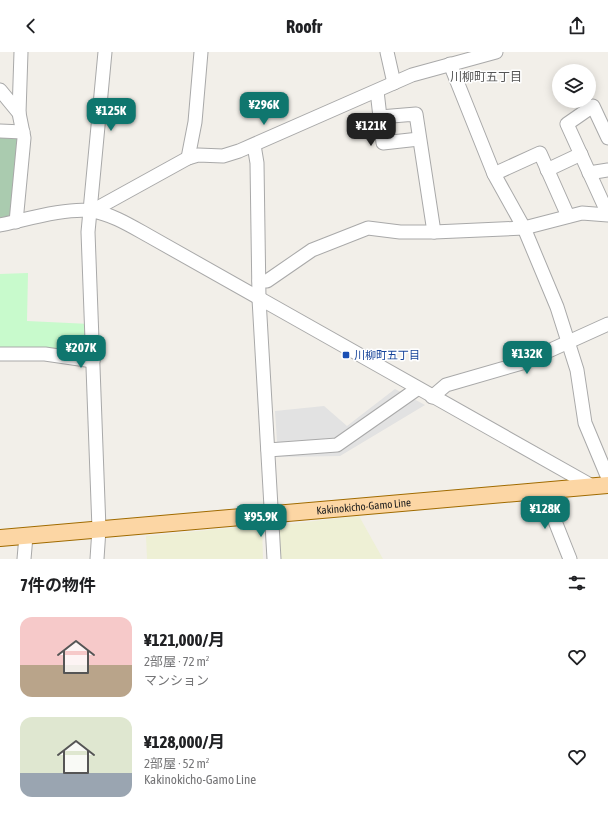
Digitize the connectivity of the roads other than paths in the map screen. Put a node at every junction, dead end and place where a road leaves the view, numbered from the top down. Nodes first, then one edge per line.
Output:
1 (21, 52) edge
2 (105, 52) edge
3 (201, 52) edge
4 (387, 52) edge
5 (496, 52) edge
6 (450, 64) junction
7 (394, 83) junction
8 (0, 90) edge
9 (377, 91) junction
10 (19, 113) junction
11 (380, 117) junction
12 (0, 131) edge
13 (23, 132) junction
14 (608, 138) edge
15 (420, 139) junction
16 (254, 145) junction
17 (581, 154) junction
18 (188, 158) junction
19 (547, 170) junction
20 (608, 170) edge
21 (589, 173) junction
22 (494, 174) junction
23 (92, 211) junction
24 (608, 214) edge
25 (568, 216) junction
26 (16, 222) junction
27 (0, 225) edge
28 (524, 228) junction
29 (434, 232) junction
30 (259, 281) junction
31 (259, 299) junction
32 (608, 324) edge
33 (568, 341) junction
34 (0, 354) edge
35 (93, 360) junction
36 (417, 389) junction
37 (432, 397) junction
38 (268, 450) junction
39 (608, 478) edge
40 (608, 485) edge
41 (592, 486) junction
42 (543, 491) junction
43 (272, 515) junction
44 (99, 530) junction
45 (26, 536) junction
46 (0, 538) edge
47 (24, 559) edge
48 (97, 559) edge
49 (274, 559) edge
50 (570, 559) edge

1 - 10 street
2 - 23 street
3 - 18 street
4 - 7 street
5 - 6 street
6 - 7 street
6 - 22 street
7 - 9 street
8 - 10 street
9 - 11 street
9 - 16 street
10 - 13 street
11 - 15 street
11 - 15 street
12 - 13 street
13 - 26 street
14 - 17 street
15 - 29 street
16 - 18 street
16 - 30 street
17 - 19 street
17 - 21 street
18 - 23 street
19 - 22 street
19 - 25 street
20 - 21 street
21 - 24 street
22 - 28 street
23 - 26 street
23 - 31 street
23 - 35 street
24 - 25 street
25 - 28 street
26 - 27 street
28 - 29 street
28 - 33 street
29 - 30 street
30 - 31 street
31 - 36 street
31 - 38 street
32 - 33 street
33 - 37 street
33 - 39 street
34 - 35 street
35 - 44 street
36 - 37 street
36 - 38 street
37 - 41 street
38 - 43 street
40 - 41 main road, Kakinokicho-Gamo Line
41 - 42 main road, Kakinokicho-Gamo Line
42 - 43 main road, Kakinokicho-Gamo Line
42 - 50 street
43 - 44 main road, Kakinokicho-Gamo Line
43 - 49 street
44 - 45 main road, Kakinokicho-Gamo Line
44 - 48 street
45 - 46 main road, Kakinokicho-Gamo Line
45 - 47 street

